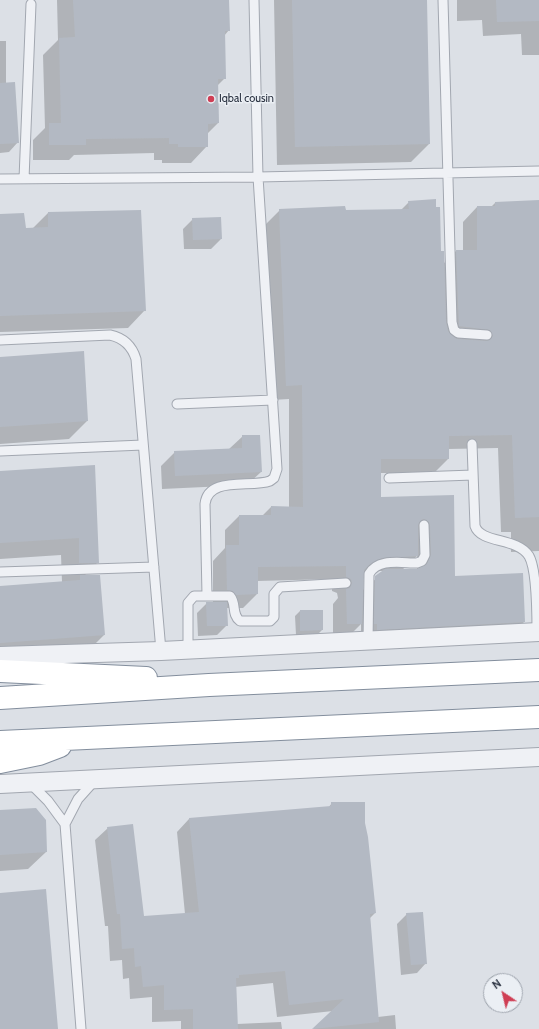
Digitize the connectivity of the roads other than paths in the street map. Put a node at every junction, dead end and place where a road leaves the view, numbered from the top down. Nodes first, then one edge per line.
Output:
1 (254, 0) edge
2 (443, 0) edge
3 (31, 4) dead end
4 (539, 171) edge
5 (447, 173) junction
6 (258, 177) junction
7 (0, 179) edge
8 (24, 179) junction
9 (487, 336) dead end
10 (0, 340) edge
11 (273, 400) junction
12 (177, 404) dead end
13 (472, 444) dead end
14 (143, 445) junction
15 (0, 451) edge
16 (473, 475) junction
17 (389, 478) dead end
18 (424, 525) dead end
19 (154, 567) junction
20 (0, 572) edge
21 (346, 583) dead end
22 (207, 595) junction
23 (538, 632) edge
24 (368, 642) junction
25 (188, 650) junction
26 (161, 651) junction
27 (0, 656) edge
28 (539, 670) edge
29 (0, 672) edge
30 (209, 685) junction
31 (0, 698) edge
32 (539, 717) edge
33 (73, 739) junction
34 (0, 742) edge
35 (539, 757) edge
36 (0, 762) edge
37 (98, 778) junction
38 (28, 781) junction
39 (0, 784) edge
40 (65, 824) junction
41 (81, 1029) edge

1 - 6 lane
2 - 5 lane
3 - 8 lane
4 - 5 lane
5 - 6 lane
5 - 9 lane
6 - 8 lane
6 - 11 lane
7 - 8 lane
10 - 14 lane
11 - 12 lane
11 - 22 lane
13 - 16 lane
14 - 15 lane
14 - 19 lane
16 - 17 lane
16 - 23 lane
18 - 24 lane
19 - 20 lane
19 - 26 lane
21 - 22 lane
22 - 25 lane
23 - 24 street
24 - 25 street
25 - 26 street
26 - 27 street
28 - 30 highway
29 - 30 highway
30 - 31 highway
32 - 33 highway
33 - 34 highway
33 - 36 highway
35 - 37 street
37 - 38 street
37 - 40 lane
38 - 39 street
38 - 40 lane
40 - 41 lane

